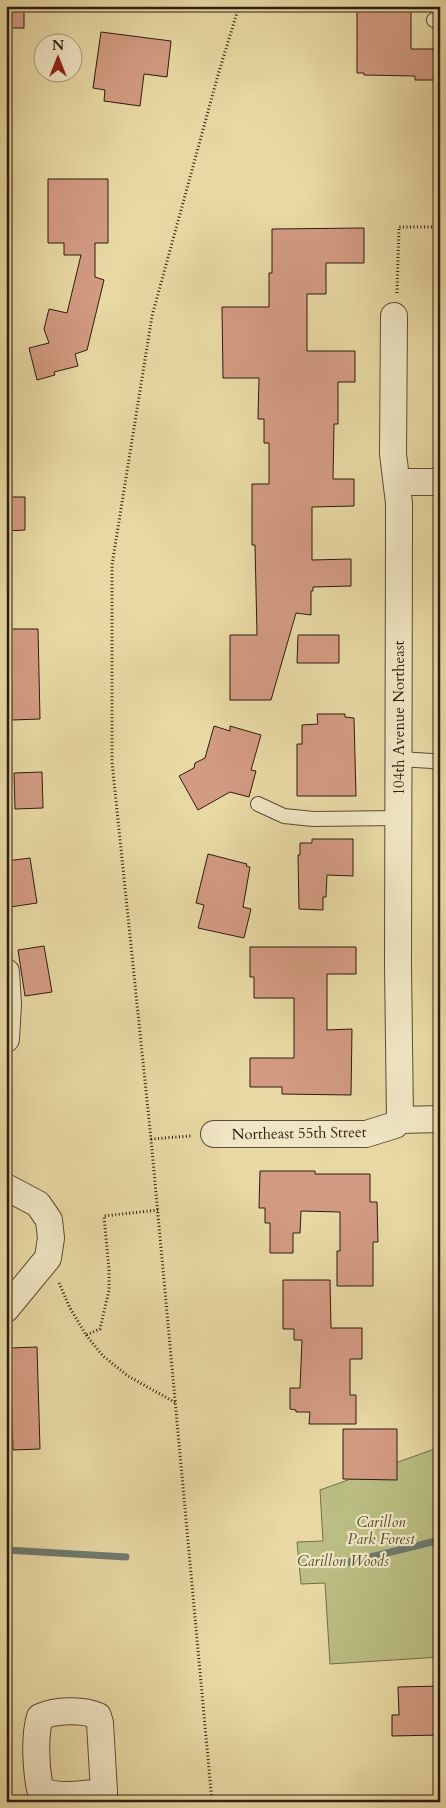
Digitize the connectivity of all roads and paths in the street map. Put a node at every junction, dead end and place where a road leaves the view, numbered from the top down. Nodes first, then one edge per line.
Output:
1 (239, 6) edge
2 (440, 227) edge
3 (396, 307) joint
4 (397, 482) junction
5 (440, 482) edge
6 (399, 758) junction
7 (440, 764) edge
8 (258, 804) dead end
9 (399, 818) junction
10 (6, 972) edge
11 (6, 1038) edge
12 (440, 1119) edge
13 (400, 1120) junction
14 (205, 1135) joint
15 (151, 1139) junction
16 (6, 1187) edge
17 (158, 1210) junction
18 (59, 1278) dead end
19 (6, 1308) edge
20 (86, 1335) junction
21 (176, 1403) junction
22 (212, 1802) edge

1 - 15 path
2 - 3 path
3 - 4 street, 104th Avenue Northeast
4 - 5 street
4 - 6 street, 104th Avenue Northeast
6 - 7 lane
6 - 9 street, 104th Avenue Northeast
8 - 9 lane
9 - 13 street, 104th Avenue Northeast
10 - 11 street
12 - 13 street, Northeast 55th Street
13 - 14 street, Northeast 55th Street
14 - 15 path
15 - 17 path
16 - 19 street
17 - 20 path
17 - 21 path
18 - 20 path
20 - 21 path
21 - 22 path

